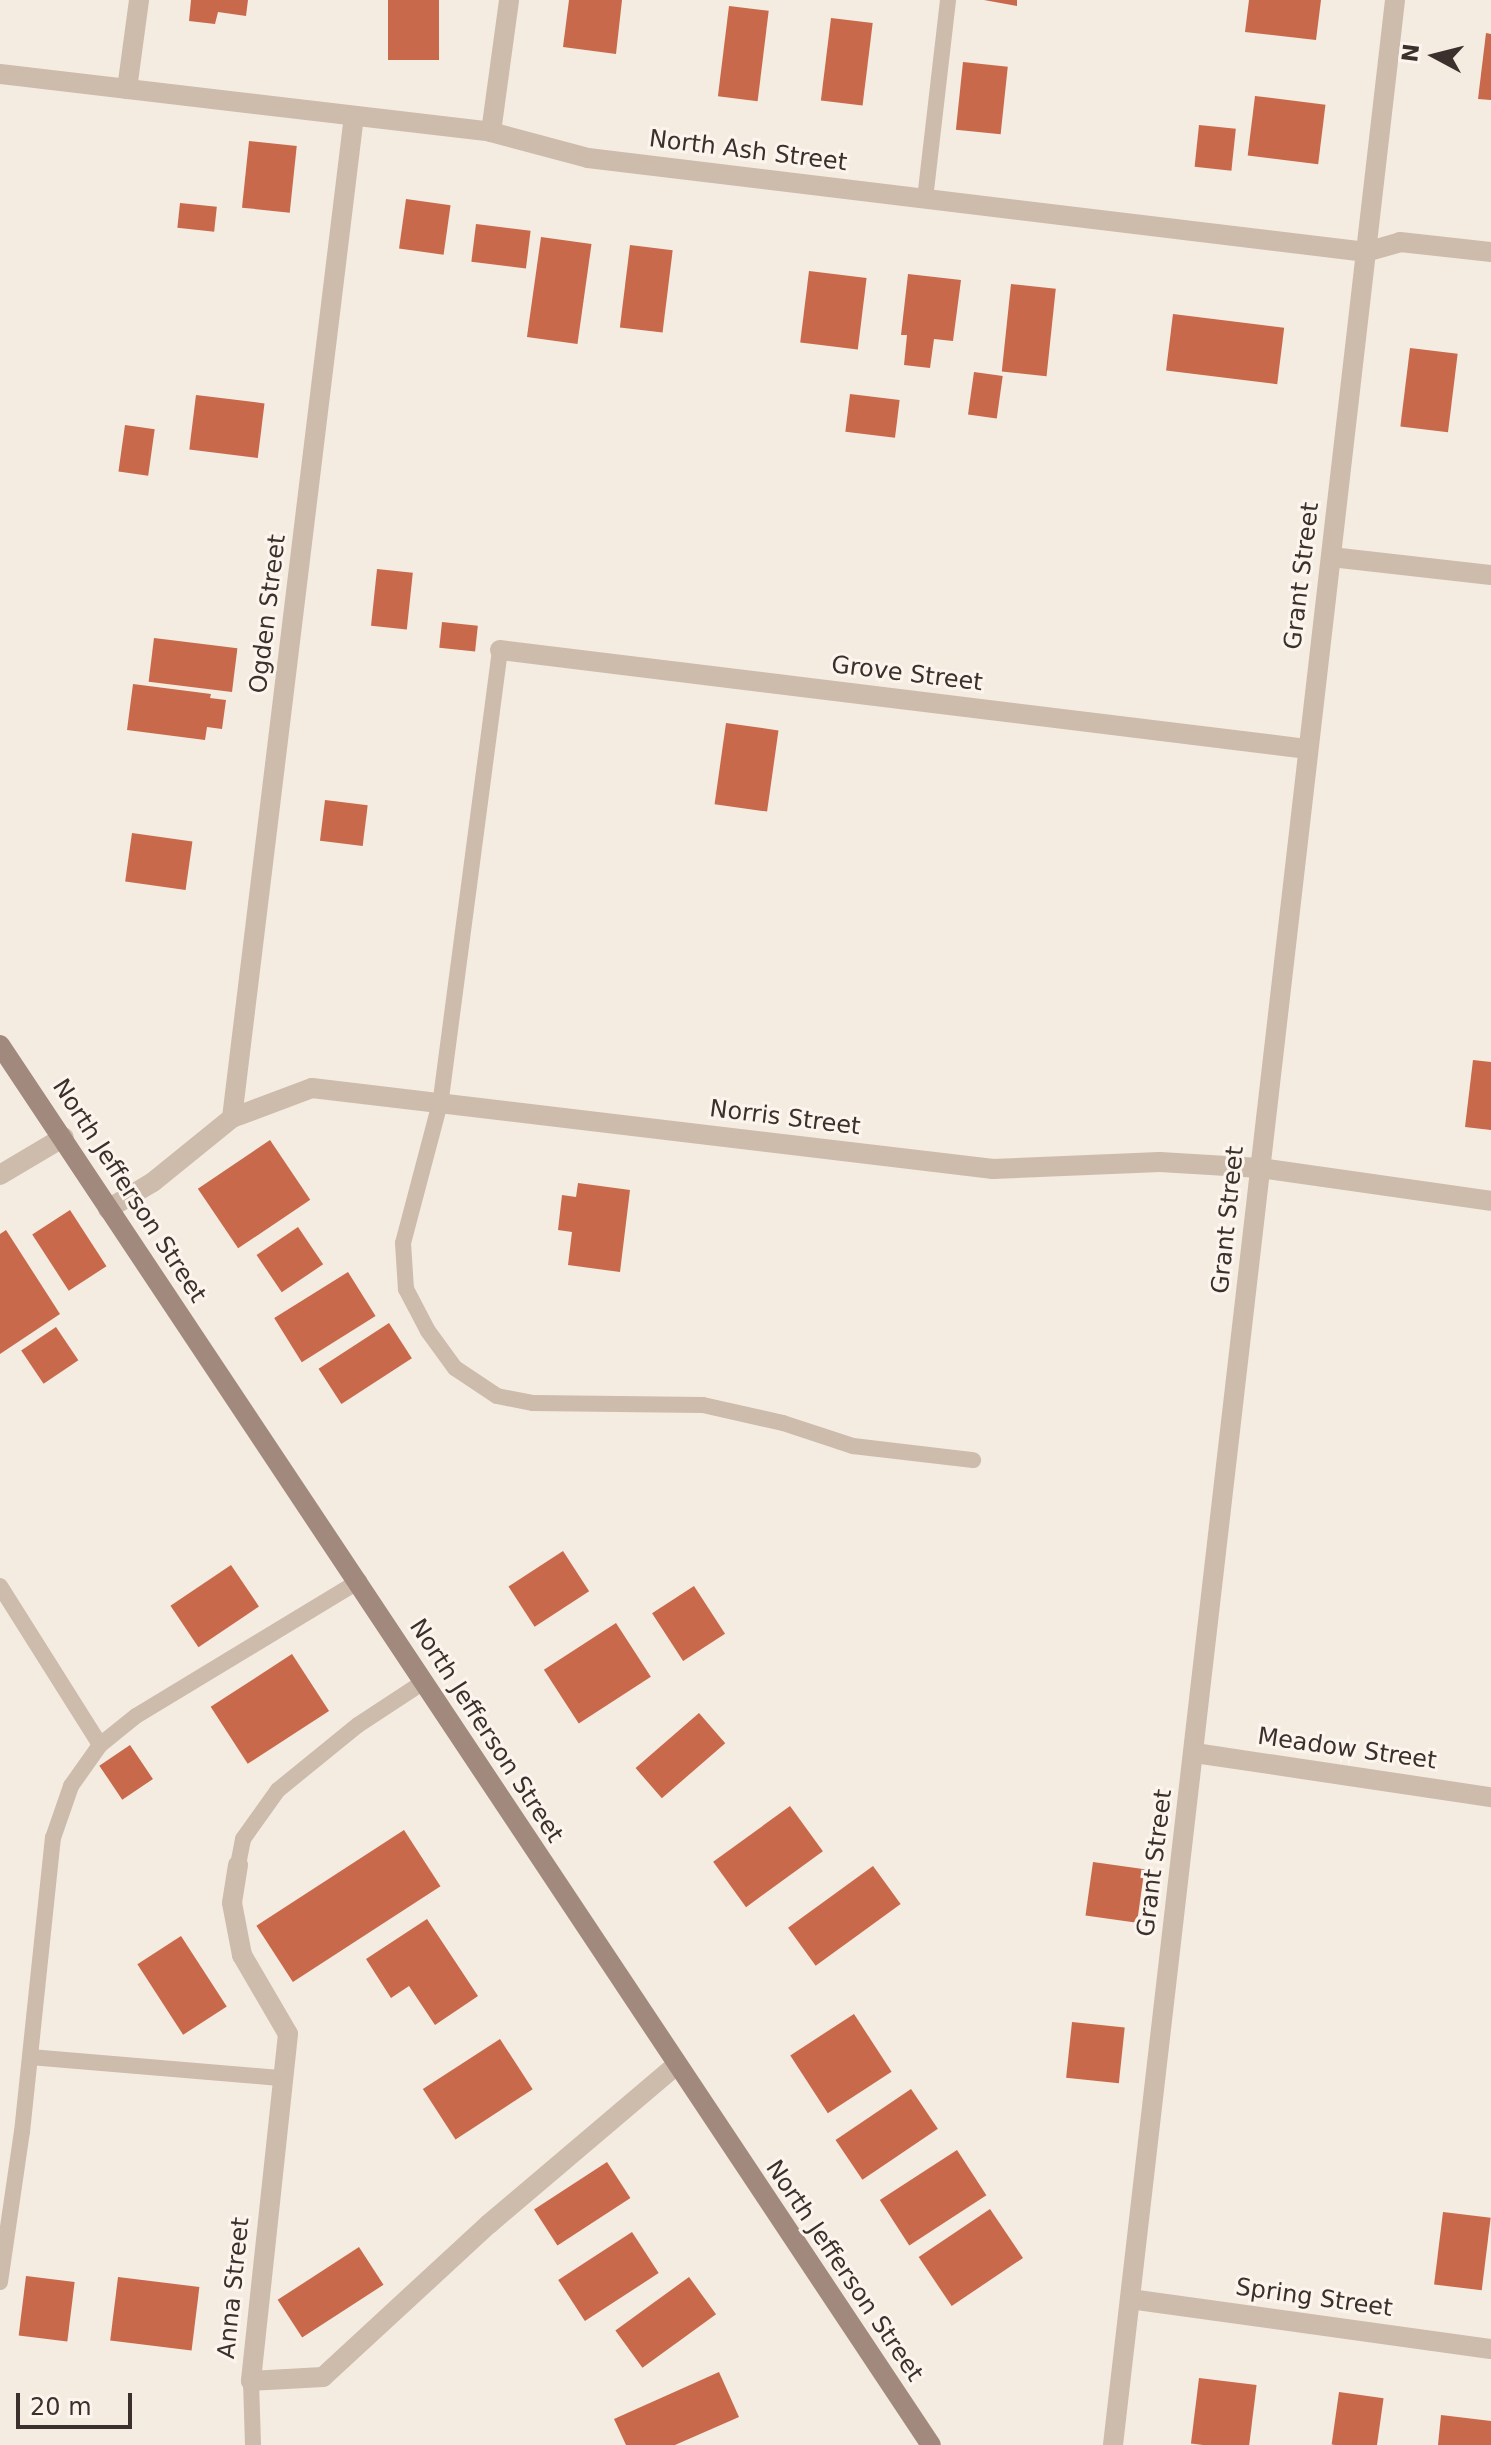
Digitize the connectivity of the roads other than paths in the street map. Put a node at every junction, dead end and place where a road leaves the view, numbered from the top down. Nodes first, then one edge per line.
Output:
1 (139, 0) edge
2 (509, 0) edge
3 (948, 0) edge
4 (1395, 0) edge
5 (0, 74) edge
6 (127, 89) junction
7 (354, 116) junction
8 (491, 132) junction
9 (925, 199) junction
10 (1366, 252) junction
11 (1491, 252) edge
12 (1331, 557) junction
13 (1491, 575) edge
14 (500, 650) joint
15 (1308, 749) junction
16 (0, 1045) edge
17 (440, 1103) junction
18 (232, 1118) junction
19 (64, 1137) junction
20 (1260, 1168) junction
21 (0, 1175) edge
22 (1491, 1201) edge
23 (108, 1209) junction
24 (973, 1460) dead end
25 (359, 1581) junction
26 (0, 1586) edge
27 (422, 1683) junction
28 (100, 1745) junction
29 (1195, 1753) junction
30 (1491, 1797) edge
31 (238, 1865) joint
32 (30, 2057) junction
33 (675, 2066) junction
34 (282, 2078) junction
35 (0, 2282) edge
36 (1130, 2299) junction
37 (1491, 2349) edge
38 (251, 2381) junction
39 (253, 2445) edge
40 (931, 2445) edge
41 (1113, 2445) edge

1 - 6 street
2 - 8 street
3 - 9 lane
4 - 10 street, Grant Street
5 - 6 street, North Ash Street
6 - 7 street, North Ash Street
7 - 8 street, North Ash Street
7 - 18 street, Ogden Street
8 - 9 street, North Ash Street
9 - 10 street, North Ash Street
10 - 11 street, North Ash Street
10 - 12 street, Grant Street
12 - 13 street
12 - 15 street, Grant Street
14 - 15 street, Grove Street
14 - 17 lane
15 - 20 street, Grant Street
16 - 19 main road, North Jefferson Street
17 - 18 street, Norris Street
17 - 20 street, Norris Street
17 - 24 lane
18 - 23 street, Norris Street
19 - 21 street
19 - 23 main road, North Jefferson Street
20 - 22 street, Norris Street
20 - 29 street, Grant Street
23 - 25 main road, North Jefferson Street
25 - 27 main road, North Jefferson Street
25 - 28 lane
26 - 28 lane
27 - 31 lane
27 - 33 main road, North Jefferson Street
28 - 32 lane
29 - 30 street, Meadow Street
29 - 36 street, Grant Street
31 - 34 street, Anna Street
32 - 34 lane
32 - 35 lane
33 - 38 street, Anna Street
33 - 40 main road, North Jefferson Street
34 - 38 street, Anna Street
36 - 37 street, Spring Street
36 - 41 street, Grant Street
38 - 39 lane

